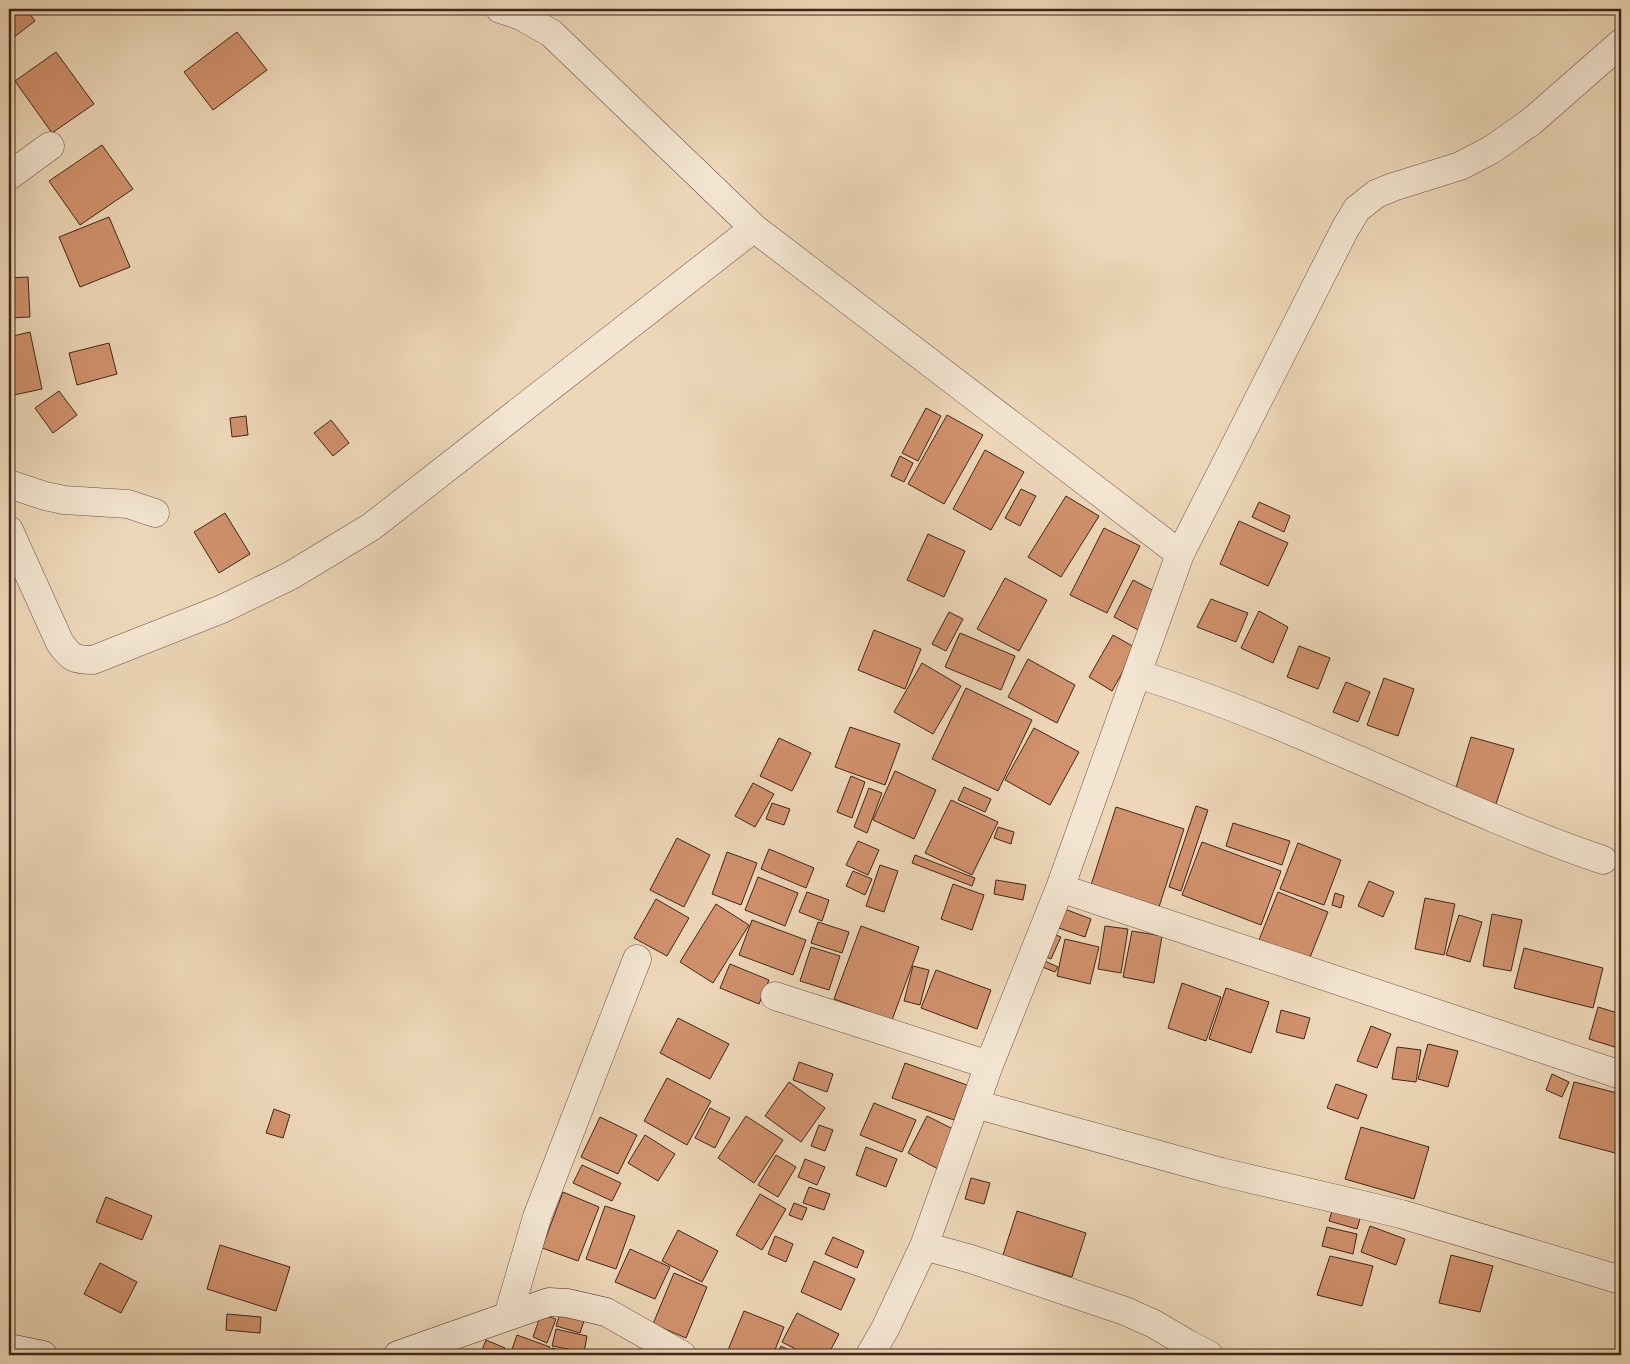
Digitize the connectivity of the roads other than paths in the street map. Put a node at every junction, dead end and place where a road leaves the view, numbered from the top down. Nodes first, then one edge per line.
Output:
1 (500, 9) edge
2 (1621, 43) edge
3 (50, 146) dead end
4 (9, 176) edge
5 (754, 228) junction
6 (9, 484) edge
7 (155, 513) dead end
8 (9, 530) edge
9 (1180, 554) junction
10 (1137, 674) junction
11 (1603, 860) dead end
12 (1060, 888) junction
13 (637, 959) dead end
14 (775, 996) dead end
15 (989, 1065) junction
16 (1621, 1075) edge
17 (975, 1104) junction
18 (924, 1246) junction
19 (1621, 1280) edge
20 (508, 1316) junction
21 (9, 1348) edge
22 (43, 1355) edge
23 (398, 1355) edge
24 (682, 1355) edge
25 (870, 1355) edge
26 (1209, 1355) edge

1 - 5 street
2 - 9 street
3 - 4 street
5 - 8 street
5 - 9 street
6 - 7 street
9 - 10 street
10 - 11 street
10 - 12 street
12 - 15 street
12 - 16 street
13 - 20 street
14 - 15 street
15 - 17 street
17 - 18 street
17 - 19 street
18 - 25 street
18 - 26 street
20 - 23 street
20 - 24 street
21 - 22 street

